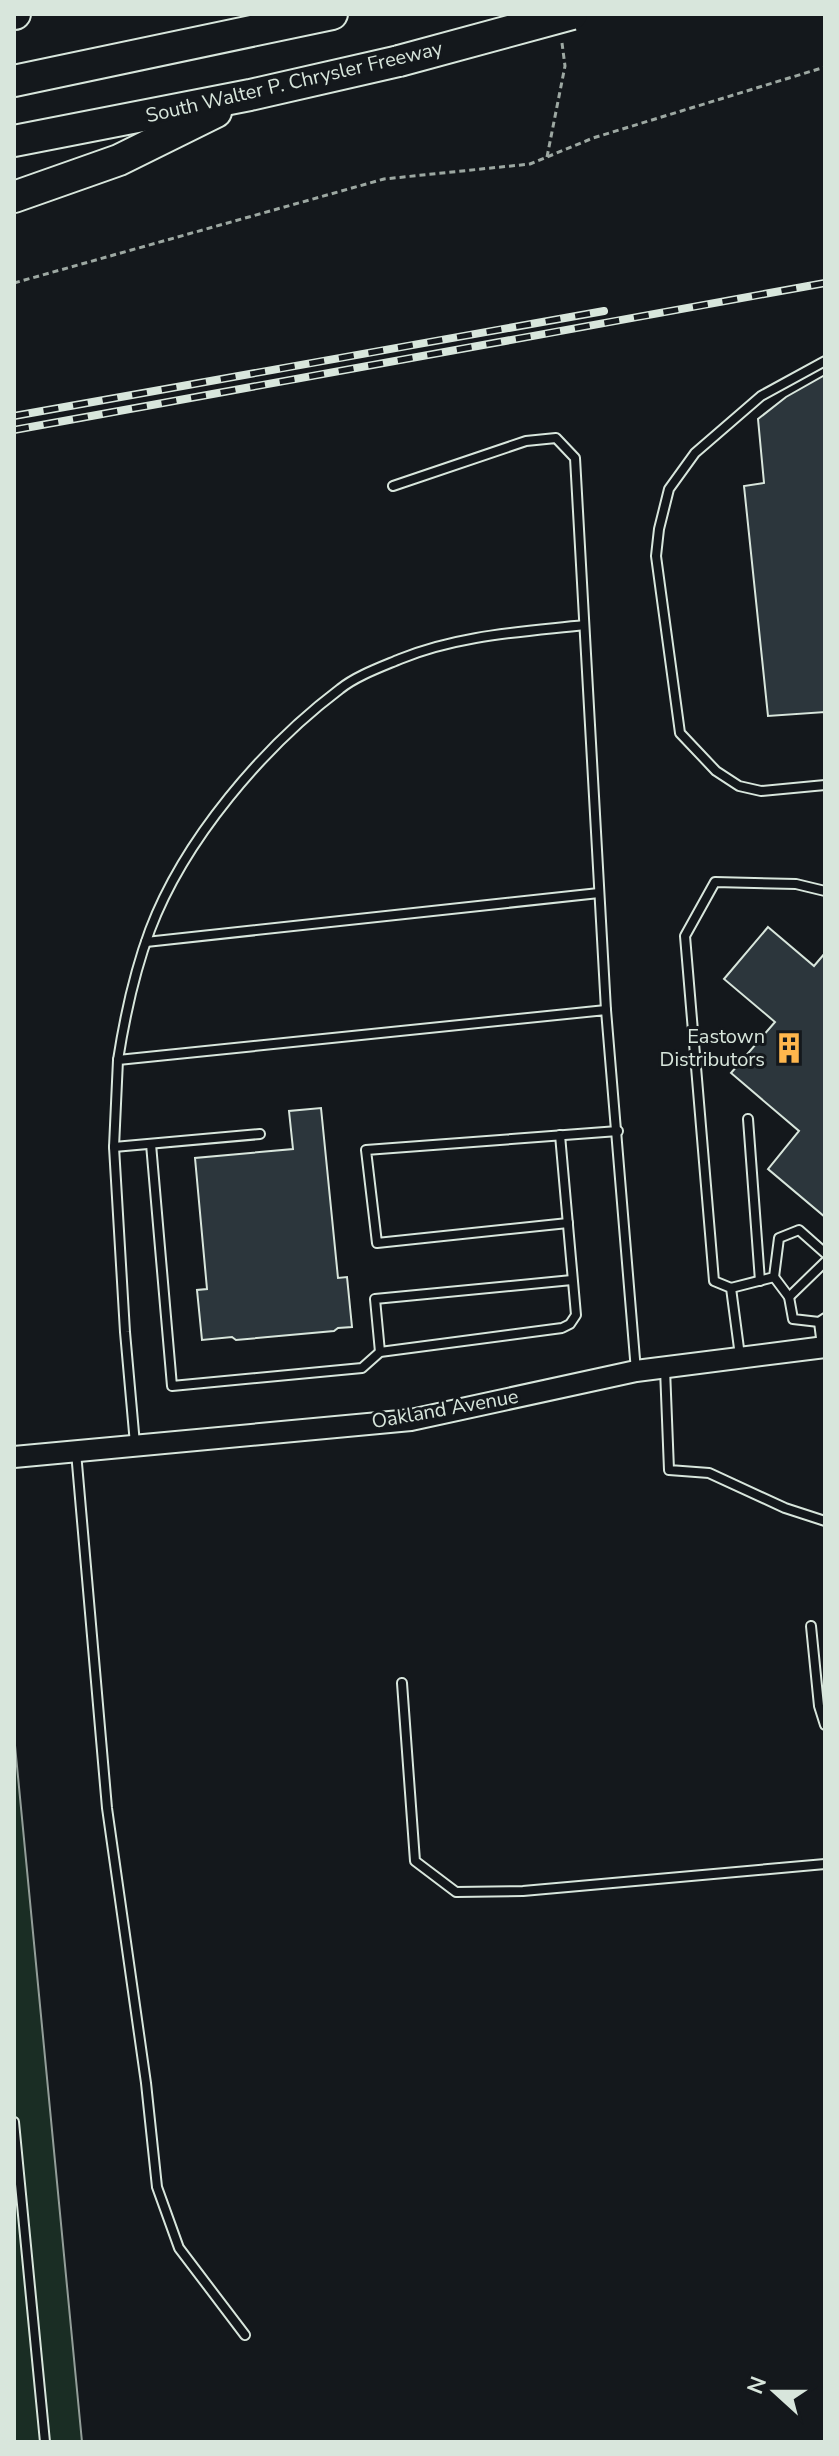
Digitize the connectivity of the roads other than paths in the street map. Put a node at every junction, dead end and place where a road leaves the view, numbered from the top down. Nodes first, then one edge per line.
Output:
1 (332, 14) edge
2 (567, 27) edge
3 (14, 81) edge
4 (250, 95) junction
5 (14, 141) edge
6 (14, 197) edge
7 (825, 361) edge
8 (393, 486) dead end
9 (584, 625) junction
10 (825, 785) edge
11 (825, 891) edge
12 (599, 893) junction
13 (146, 942) junction
14 (606, 1010) junction
15 (118, 1060) junction
16 (748, 1119) dead end
17 (618, 1131) junction
18 (260, 1134) dead end
19 (560, 1135) junction
20 (151, 1144) junction
21 (114, 1147) junction
22 (568, 1223) junction
23 (825, 1253) edge
24 (825, 1262) edge
25 (774, 1277) junction
26 (572, 1280) junction
27 (760, 1281) junction
28 (731, 1288) junction
29 (789, 1297) junction
30 (822, 1320) edge
31 (824, 1347) edge
32 (380, 1352) junction
33 (740, 1357) junction
34 (665, 1366) junction
35 (636, 1371) junction
36 (135, 1445) junction
37 (76, 1451) junction
38 (14, 1457) edge
39 (825, 1521) edge
40 (811, 1626) dead end
41 (402, 1683) dead end
42 (825, 1725) edge
43 (825, 1864) edge
44 (14, 2122) edge
45 (245, 2335) dead end
46 (45, 2442) edge

1 - 3 highway
2 - 4 highway, South Walter P. Chrysler Freeway, bridge
4 - 5 highway, South Walter P. Chrysler Freeway
4 - 6 highway
7 - 10 lane
8 - 9 lane
9 - 12 lane
9 - 13 lane
11 - 28 lane
12 - 13 lane
12 - 14 lane
13 - 15 lane
14 - 15 lane
14 - 17 lane
15 - 21 lane
16 - 27 lane
17 - 19 lane
17 - 35 lane
18 - 20 lane
19 - 22 lane
19 - 22 lane
20 - 21 lane
20 - 32 lane
21 - 36 lane
22 - 26 lane
23 - 25 lane
24 - 29 lane
25 - 27 lane
25 - 29 lane
26 - 32 lane
26 - 32 lane
27 - 28 lane
28 - 33 lane
29 - 30 lane
30 - 31 lane
31 - 33 street, Oakland Avenue
33 - 34 street, Oakland Avenue
34 - 35 street, Oakland Avenue
34 - 39 lane
35 - 36 street, Oakland Avenue
36 - 37 street, Oakland Avenue
37 - 38 street, Oakland Avenue
37 - 45 lane
40 - 42 lane
41 - 43 lane
44 - 46 lane

